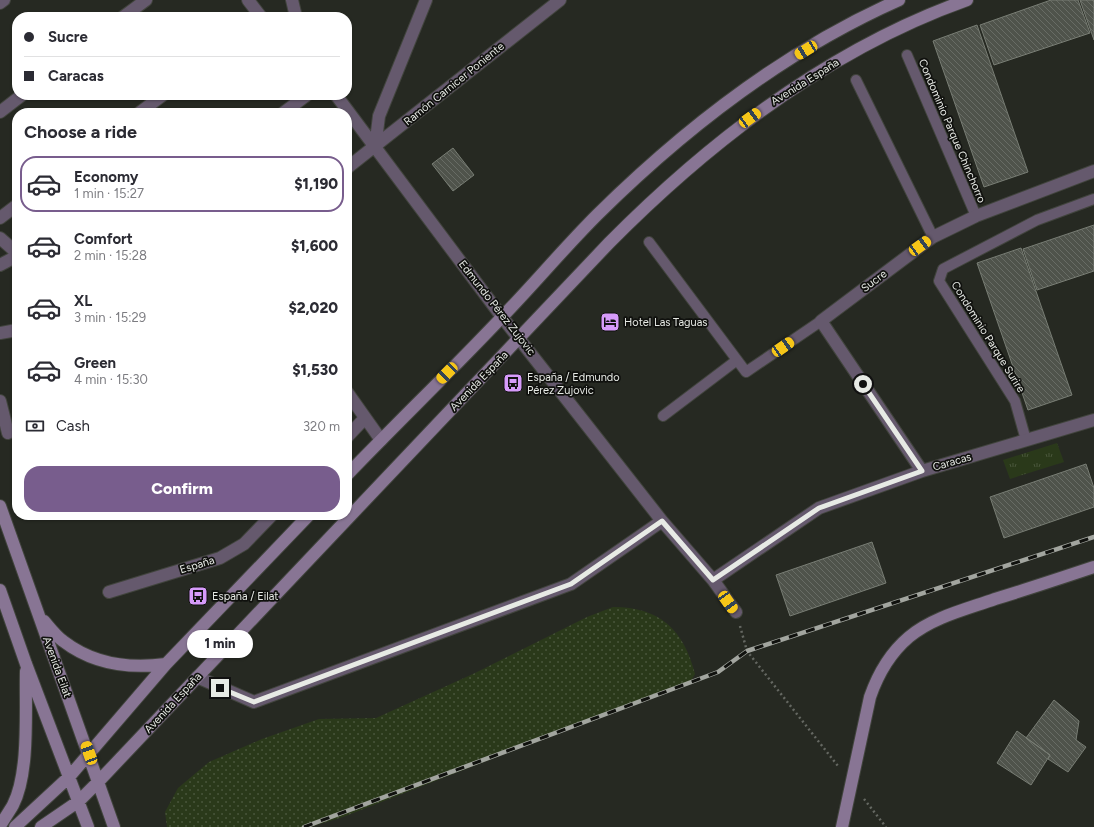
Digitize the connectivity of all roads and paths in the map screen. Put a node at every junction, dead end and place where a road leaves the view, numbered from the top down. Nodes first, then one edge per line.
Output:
1 (4, 0) edge
2 (146, 0) edge
3 (248, 0) edge
4 (292, 0) edge
5 (426, 0) edge
6 (560, 0) edge
7 (898, 0) edge
8 (967, 0) edge
9 (0, 3) edge
10 (130, 12) edge
11 (257, 12) edge
12 (295, 12) edge
13 (907, 55) dead end
14 (856, 80) dead end
15 (16, 100) edge
16 (156, 100) edge
17 (300, 100) edge
18 (146, 108) edge
19 (290, 108) edge
20 (0, 112) edge
21 (352, 117) edge
22 (375, 148) junction
23 (352, 164) edge
24 (1094, 171) edge
25 (1094, 199) edge
26 (12, 209) edge
27 (976, 216) junction
28 (0, 218) edge
29 (933, 237) junction
30 (0, 238) edge
31 (649, 242) dead end
32 (12, 249) edge
33 (12, 259) edge
34 (0, 265) edge
35 (502, 317) junction
36 (821, 321) junction
37 (12, 331) edge
38 (0, 333) edge
39 (519, 338) junction
40 (738, 360) junction
41 (352, 399) edge
42 (0, 401) edge
43 (663, 416) dead end
44 (365, 418) junction
45 (1094, 420) edge
46 (352, 432) edge
47 (8, 434) edge
48 (381, 440) junction
49 (1026, 440) junction
50 (352, 470) edge
51 (922, 471) junction
52 (0, 506) edge
53 (352, 514) edge
54 (267, 520) edge
55 (304, 520) edge
56 (346, 520) edge
57 (662, 521) junction
58 (1094, 567) edge
59 (713, 580) junction
60 (0, 590) edge
61 (109, 592) dead end
62 (736, 612) joint
63 (40, 617) junction
64 (26, 664) junction
65 (166, 664) junction
66 (197, 677) junction
67 (89, 753) junction
68 (69, 777) junction
69 (98, 782) junction
70 (852, 783) junction
71 (79, 802) junction
72 (0, 826) edge
73 (15, 827) edge
74 (41, 827) edge
75 (88, 827) edge
76 (114, 827) edge
77 (842, 827) edge
78 (886, 827) edge

1 - 9 street
2 - 10 street
3 - 11 street
4 - 12 street
5 - 22 street
6 - 22 street, Ramón Carnicer Poniente
7 - 35 street
8 - 39 street, Avenida España
13 - 27 lane, Condominio Parque Chinchorro
14 - 29 lane
15 - 20 street
16 - 18 street
17 - 19 street
21 - 22 street, Edmundo Pérez Zujovic
22 - 23 street, Ramón Carnicer Poniente
22 - 35 street, Edmundo Pérez Zujovic
24 - 27 street, Sucre
25 - 49 lane, Condominio Parque Surire
26 - 28 street
27 - 29 street, Sucre
29 - 36 street, Sucre
30 - 32 street
31 - 40 lane
33 - 34 street
35 - 39 street, Edmundo Pérez Zujovic
35 - 48 street
36 - 40 lane
36 - 51 street
37 - 38 street
39 - 53 street, Avenida España
39 - 57 street, Edmundo Pérez Zujovic
40 - 43 lane
41 - 44 street
42 - 47 street
44 - 46 street
44 - 48 street
45 - 49 street, Caracas
48 - 50 street
49 - 51 street, Caracas
51 - 59 street, Caracas
52 - 63 street, Avenida Eilat
54 - 61 street, España
55 - 65 street
56 - 66 street, Avenida España
57 - 59 street, Edmundo Pérez Zujovic
57 - 66 street
58 - 70 street
59 - 62 street, Edmundo Pérez Zujovic
60 - 64 street
62 - 70 path
63 - 65 street
63 - 67 street, Avenida Eilat
64 - 68 street
64 - 72 street
65 - 67 street
66 - 69 street, Avenida España
67 - 68 street
67 - 69 street, Avenida Eilat
68 - 71 street
68 - 73 street
69 - 71 street, Avenida España
69 - 76 street, Avenida Eilat
70 - 77 street
70 - 78 path
71 - 74 street, Avenida España
71 - 75 street

